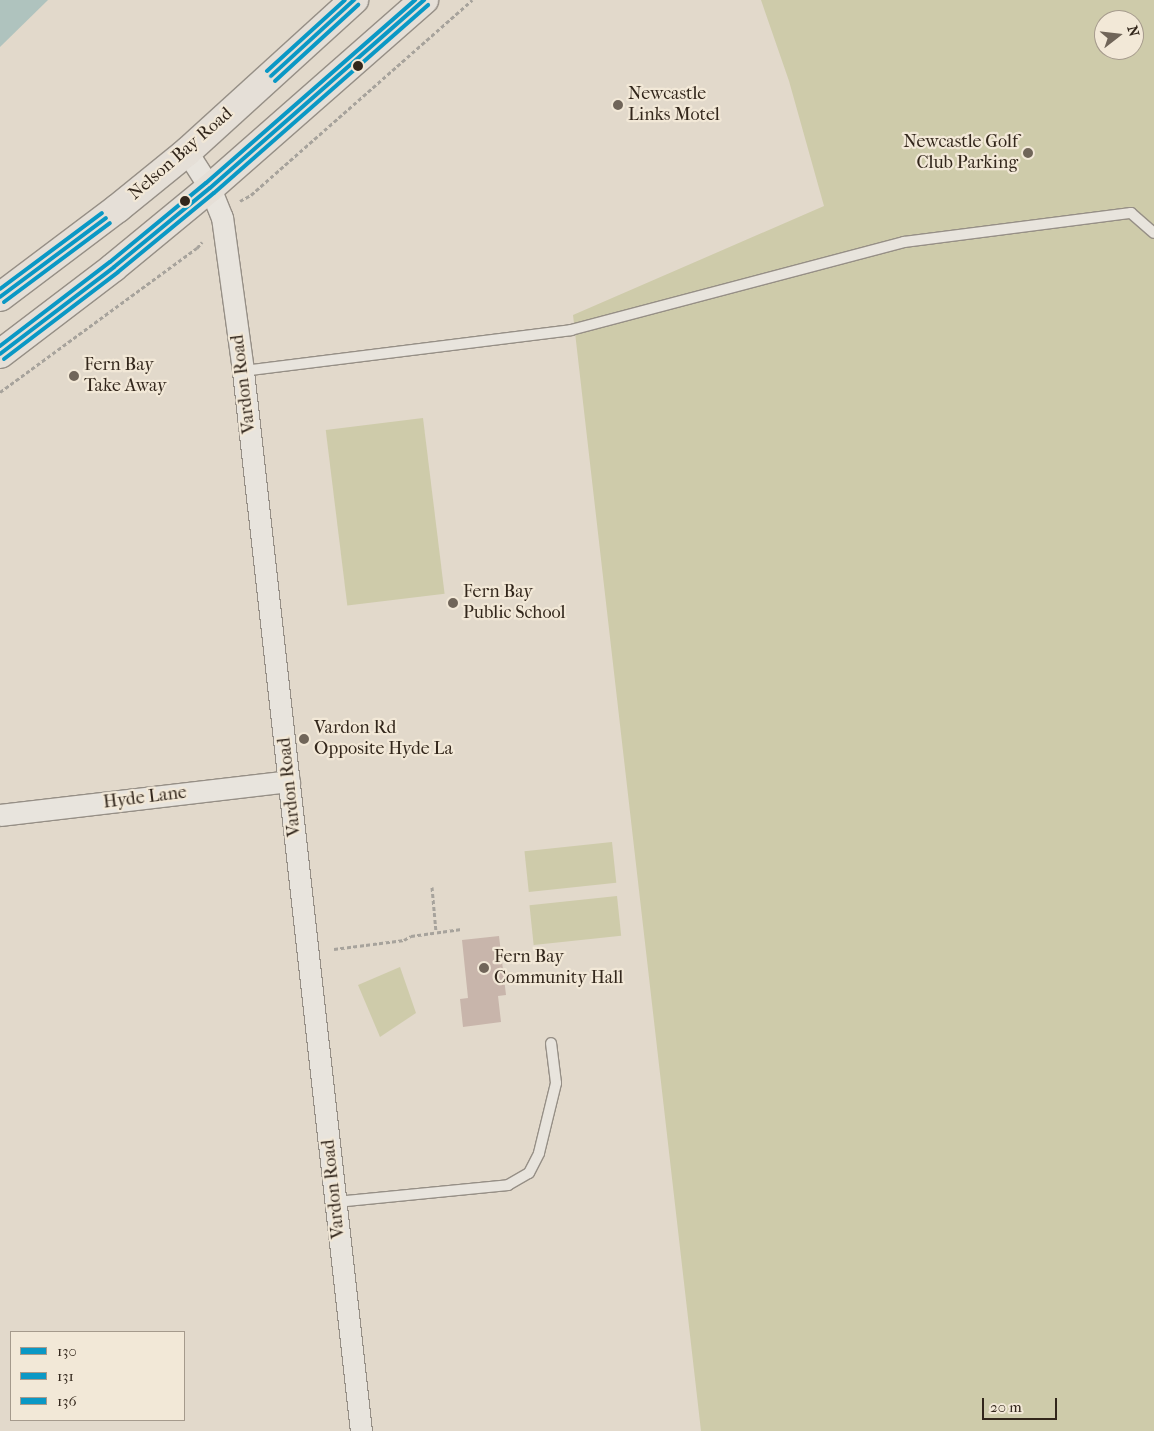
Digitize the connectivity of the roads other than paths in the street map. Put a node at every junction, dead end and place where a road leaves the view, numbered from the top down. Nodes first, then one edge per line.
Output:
1 (354, 0) edge
2 (424, 0) edge
3 (187, 152) junction
4 (210, 188) junction
5 (1154, 233) edge
6 (0, 297) edge
7 (0, 354) edge
8 (243, 371) junction
9 (289, 781) junction
10 (0, 815) edge
11 (551, 1043) dead end
12 (336, 1202) junction
13 (361, 1431) edge

1 - 3 main road, Nelson Bay Road
2 - 4 main road
3 - 4 street, Vardon Road
3 - 6 main road, Nelson Bay Road
4 - 7 main road
4 - 8 street, Vardon Road
5 - 8 lane
8 - 9 street, Vardon Road
9 - 10 street, Hyde Lane
9 - 12 street, Vardon Road
11 - 12 lane
12 - 13 street, Vardon Road

